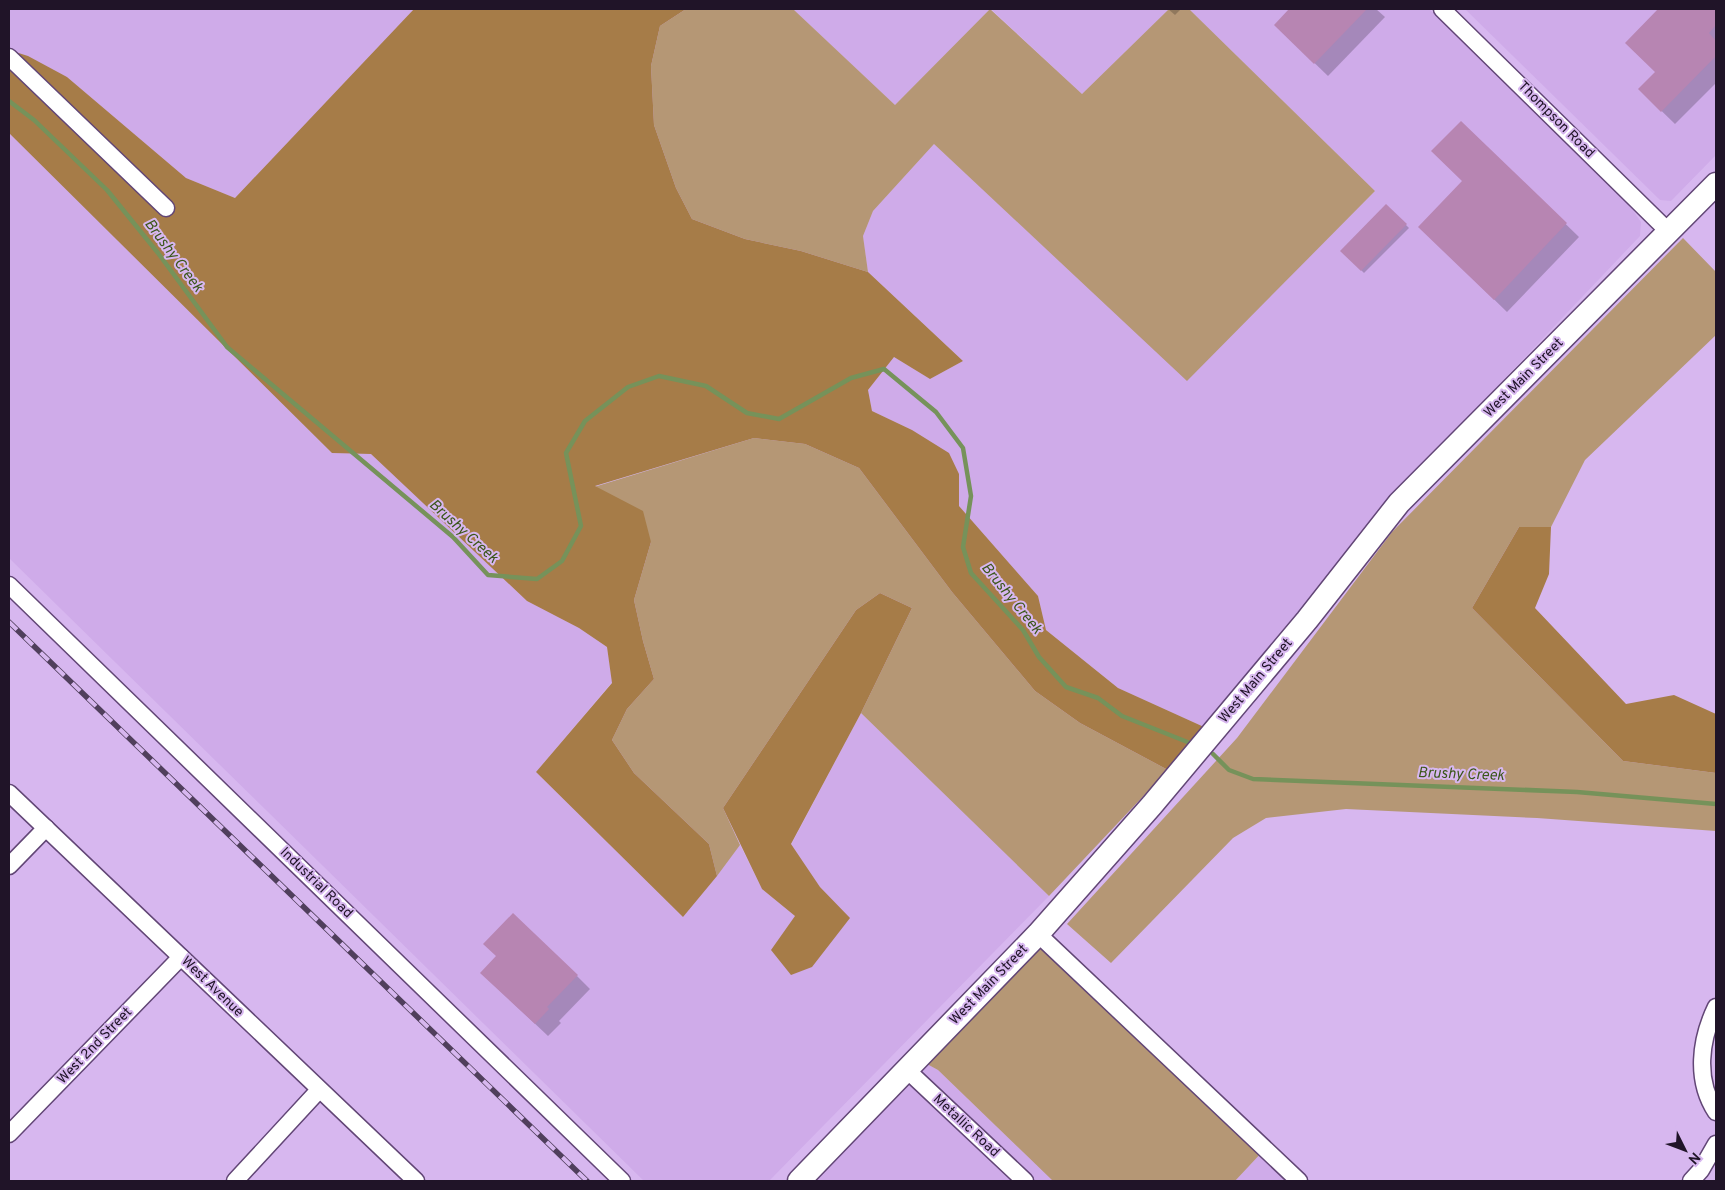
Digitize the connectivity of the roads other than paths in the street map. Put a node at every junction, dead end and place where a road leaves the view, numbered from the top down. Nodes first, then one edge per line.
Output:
1 (1442, 9) edge
2 (9, 56) edge
3 (1716, 184) edge
4 (166, 208) dead end
5 (1670, 232) junction
6 (9, 584) edge
7 (9, 793) edge
8 (46, 828) junction
9 (9, 866) edge
10 (1038, 934) junction
11 (181, 957) junction
12 (1716, 1007) edge
13 (907, 1070) junction
14 (319, 1090) junction
15 (1716, 1112) edge
16 (9, 1134) edge
17 (1716, 1144) edge
18 (235, 1181) edge
19 (416, 1181) edge
20 (622, 1181) edge
21 (799, 1181) edge
22 (1025, 1181) edge
23 (1299, 1181) edge
24 (1691, 1181) edge

1 - 5 street, Thompson Road
2 - 4 street
3 - 5 main road, West Main Street
5 - 10 main road, West Main Street
6 - 20 street, Industrial Road
7 - 8 street, West Avenue
8 - 9 street
8 - 11 street, West Avenue
10 - 13 main road, West Main Street
10 - 23 street
11 - 14 street, West Avenue
11 - 16 street, West 2nd Street
12 - 15 street
13 - 21 main road, West Main Street
13 - 22 street, Metallic Road
14 - 18 street
14 - 19 street, West Avenue
17 - 24 street

